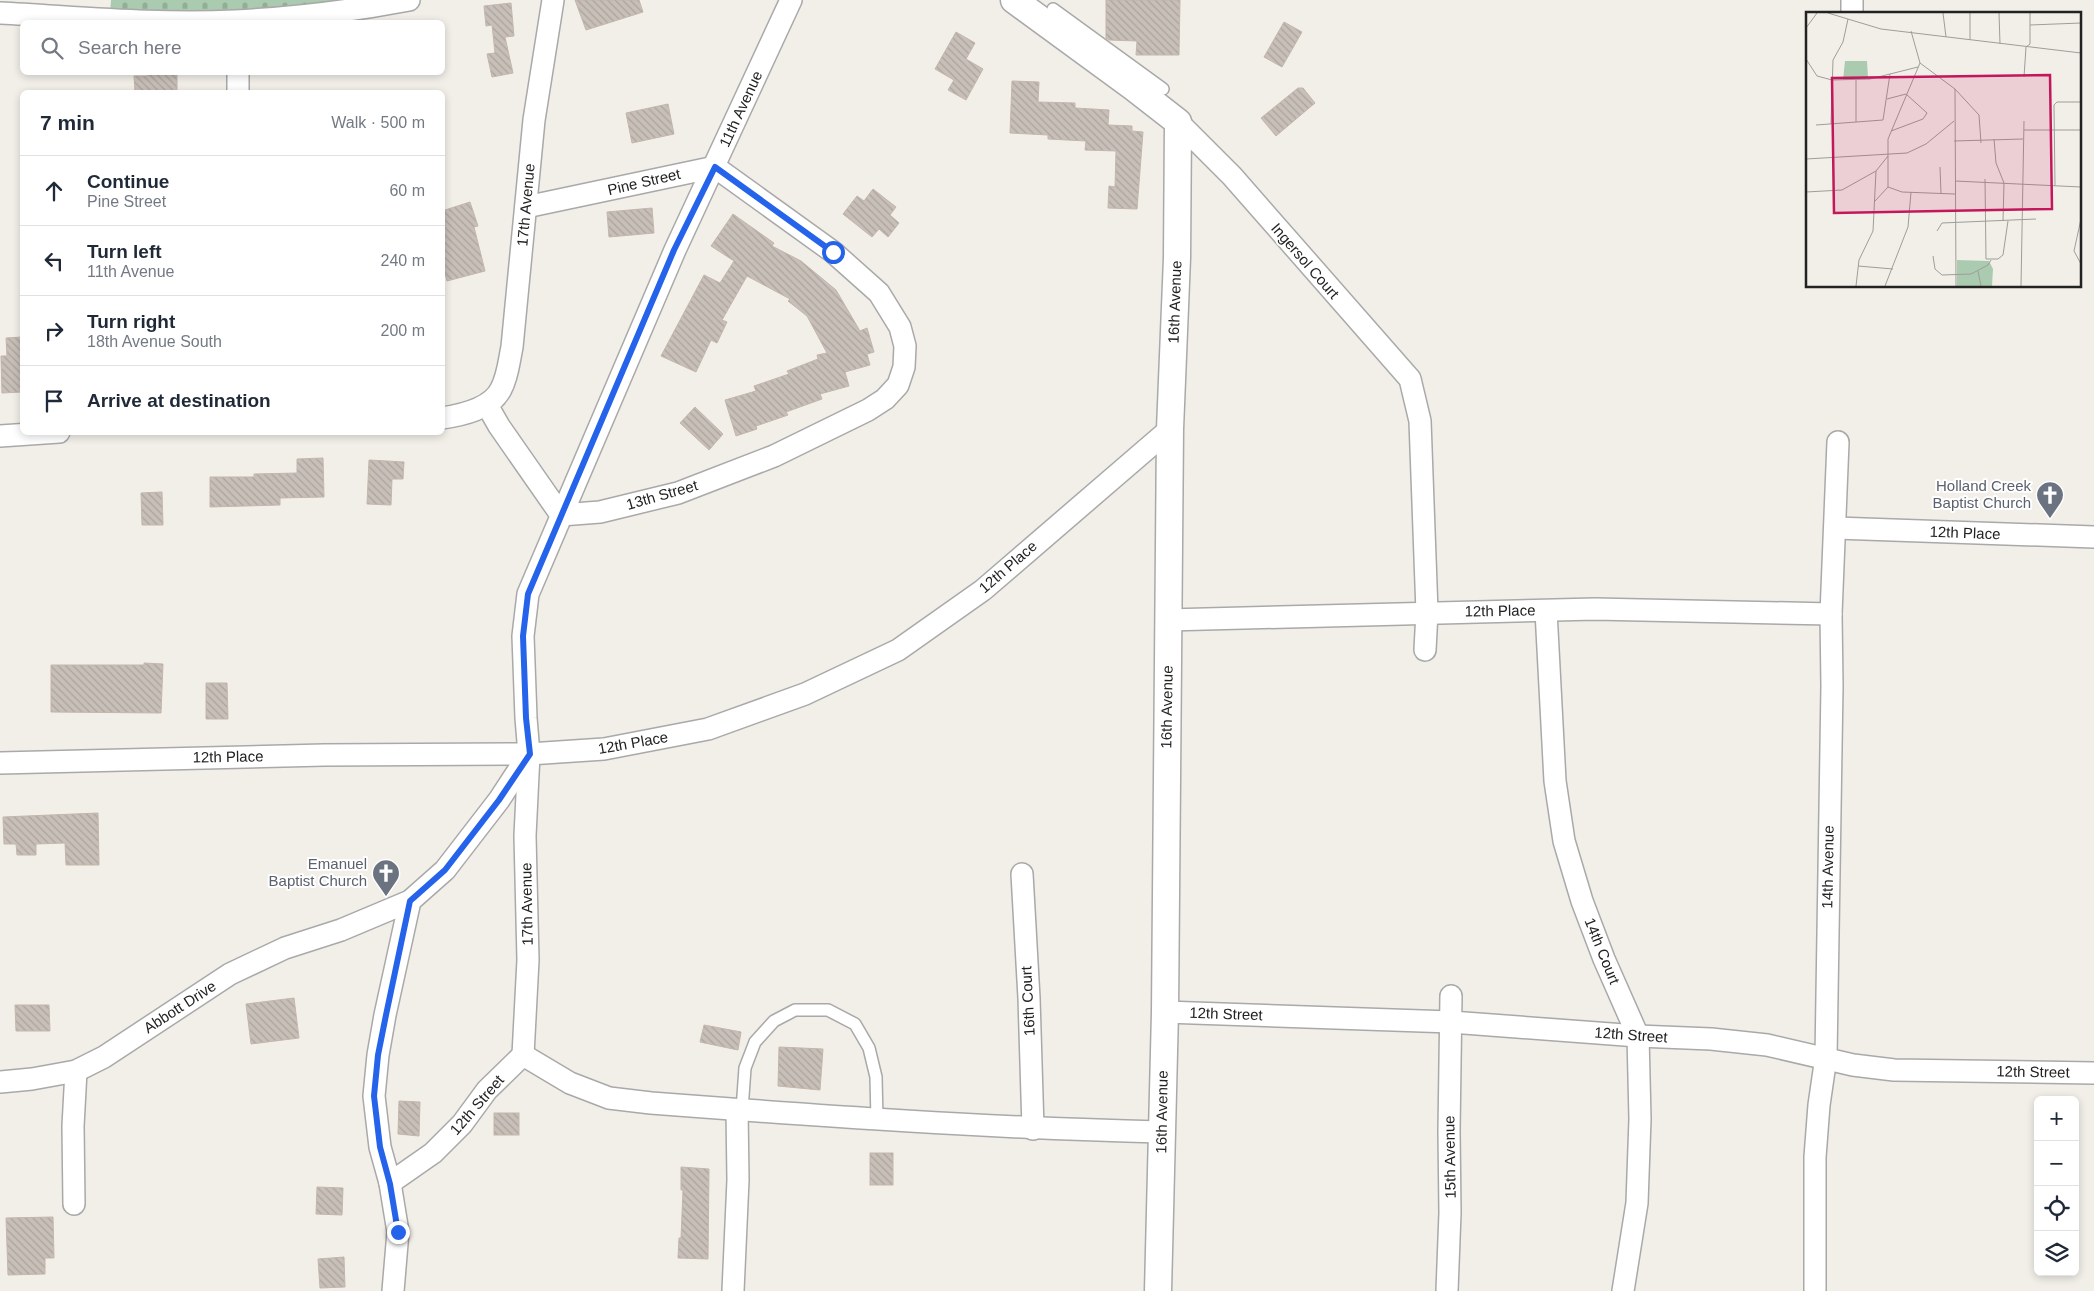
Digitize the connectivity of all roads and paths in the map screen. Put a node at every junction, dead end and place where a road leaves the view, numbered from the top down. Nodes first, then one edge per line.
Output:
1 (0, 0) edge
2 (409, 0) edge
3 (553, 0) edge
4 (792, 0) edge
5 (1014, 0) edge
6 (1052, 10) edge
7 (0, 13) edge
8 (0, 20) edge
9 (124, 20) edge
10 (256, 20) edge
11 (238, 75) edge
12 (1163, 89) dead end
13 (238, 90) edge
14 (1178, 122) junction
15 (715, 167) junction
16 (526, 207) junction
17 (487, 405) junction
18 (445, 417) edge
19 (1170, 429) junction
20 (20, 435) edge
21 (0, 436) edge
22 (1838, 442) dead end
23 (562, 515) junction
24 (1836, 528) junction
25 (2094, 538) edge
26 (1546, 611) junction
27 (1427, 612) junction
28 (1831, 614) junction
29 (1168, 620) junction
30 (1425, 650) dead end
31 (530, 754) junction
32 (0, 763) edge
33 (1022, 874) dead end
34 (410, 901) junction
35 (1452, 996) dead end
36 (1165, 1012) junction
37 (1451, 1022) junction
38 (1638, 1036) junction
39 (524, 1055) junction
40 (1826, 1058) junction
41 (76, 1071) junction
42 (2094, 1073) edge
43 (0, 1082) edge
44 (740, 1110) junction
45 (877, 1120) junction
46 (1033, 1129) junction
47 (1161, 1132) junction
48 (390, 1184) junction
49 (74, 1204) dead end
50 (393, 1291) edge
51 (733, 1291) edge
52 (1158, 1291) edge
53 (1447, 1291) edge
54 (1623, 1291) edge
55 (1815, 1291) edge

1 - 7 street
2 - 10 street
3 - 16 street, 17th Avenue
4 - 15 street, 11th Avenue
5 - 6 street, Ingersol Court
6 - 12 lane
6 - 14 street, Ingersol Court
7 - 8 street
7 - 9 street
11 - 13 street
14 - 19 street, 16th Avenue
14 - 27 street, Ingersol Court
15 - 16 street, Pine Street
15 - 23 street, 11th Avenue
15 - 23 street, 13th Street
16 - 17 street, 17th Avenue
17 - 18 street
17 - 23 street
19 - 29 street, 16th Avenue
19 - 31 street, 12th Place
20 - 21 street
22 - 24 street, 14th Avenue
23 - 31 street, 11th Avenue
24 - 25 street, 12th Place
24 - 28 street, 14th Avenue
26 - 27 street, 12th Place
26 - 28 street, 12th Place
26 - 38 street, 14th Court
27 - 29 street, 12th Place
27 - 30 street
28 - 40 street, 14th Avenue
29 - 36 street, 16th Avenue
31 - 32 street, 12th Place
31 - 34 street, Abbott Drive
31 - 39 street, 17th Avenue
33 - 46 street, 16th Court
34 - 41 street, Abbott Drive
34 - 48 street
35 - 37 street
36 - 37 street, 12th Street
36 - 47 street, 16th Avenue
37 - 38 street, 12th Street
37 - 53 street, 15th Avenue
38 - 40 street, 12th Street
38 - 54 street, 14th Court
39 - 44 street
39 - 48 street, 12th Street
40 - 42 street, 12th Street
40 - 55 street, 14th Avenue
41 - 43 street
41 - 49 street
44 - 45 street
44 - 45 lane
44 - 51 street
45 - 46 street
46 - 47 street
47 - 52 street, 16th Avenue
48 - 50 street

